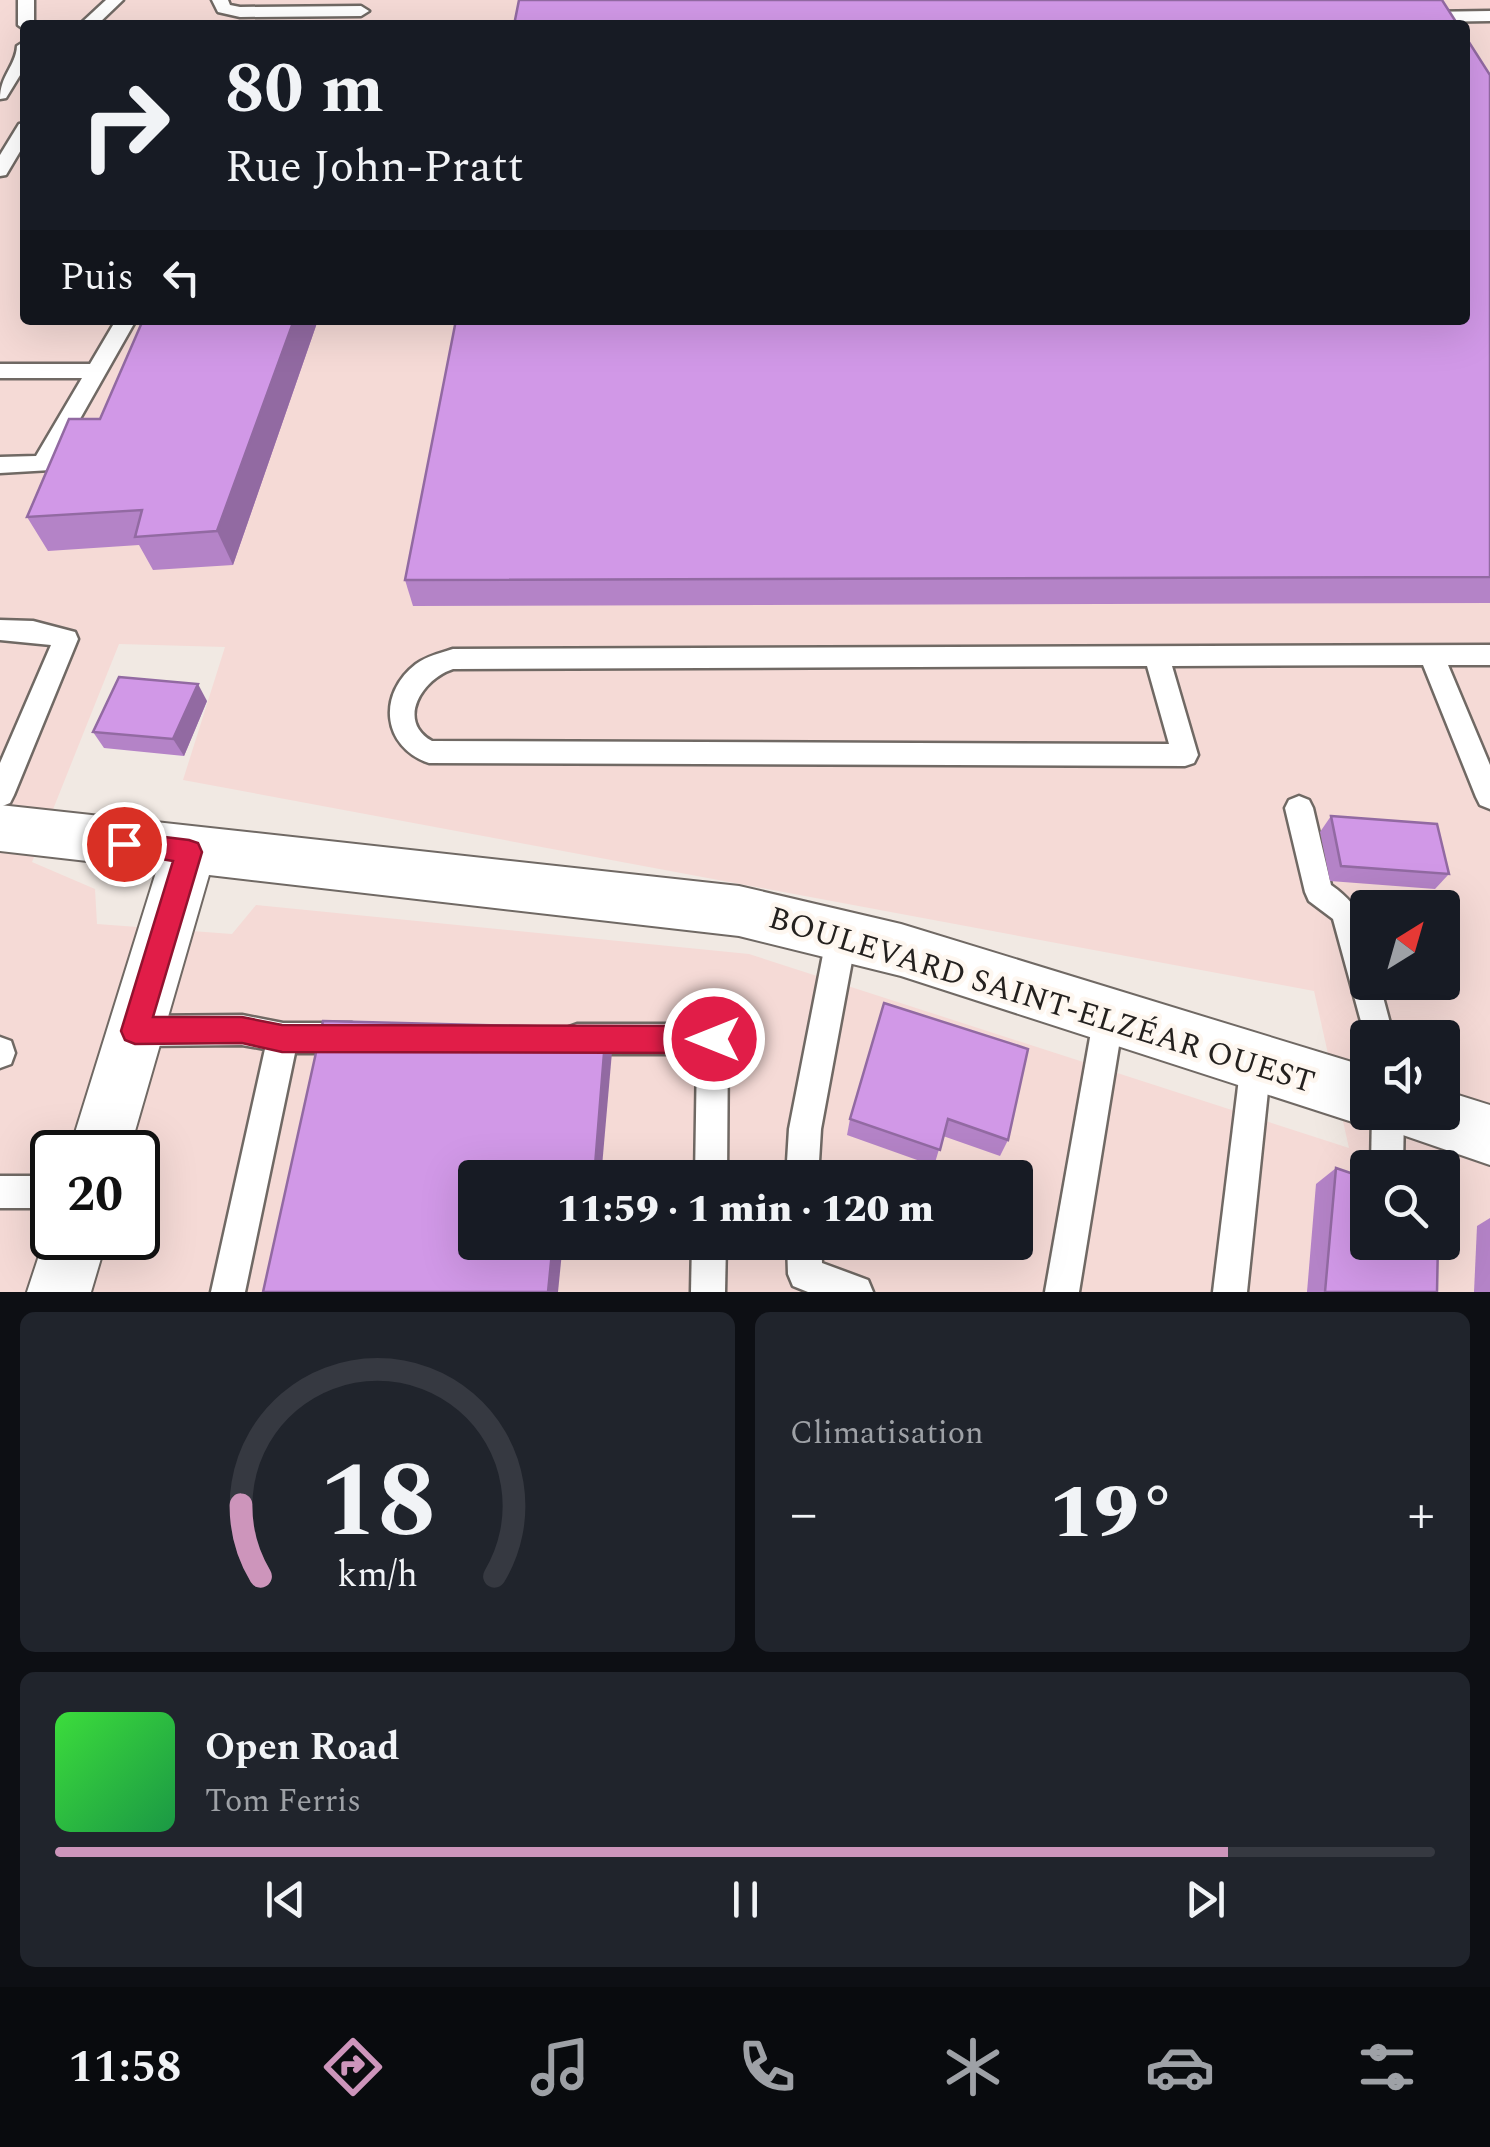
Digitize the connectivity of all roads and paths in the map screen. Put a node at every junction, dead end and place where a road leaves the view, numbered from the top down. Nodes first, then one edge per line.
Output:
1 (115, 0) edge
2 (220, 0) edge
3 (277, 0) edge
4 (361, 11) dead end
5 (1425, 16) edge
6 (1490, 16) edge
7 (260, 19) edge
8 (93, 20) edge
9 (20, 61) edge
10 (3, 85) edge
11 (20, 137) edge
12 (0, 171) edge
13 (124, 325) edge
14 (0, 372) edge
15 (100, 372) junction
16 (0, 465) edge
17 (0, 630) edge
18 (1431, 655) junction
19 (1490, 655) edge
20 (1157, 656) junction
21 (0, 795) edge
22 (1490, 797) edge
23 (1298, 808) dead end
24 (0, 828) edge
25 (189, 852) junction
26 (842, 934) junction
27 (1109, 1015) junction
28 (1374, 1020) edge
29 (135, 1031) junction
30 (282, 1038) junction
31 (380, 1038) edge
32 (557, 1039) edge
33 (1256, 1062) junction
34 (1350, 1091) edge
35 (1460, 1125) edge
36 (106, 1130) edge
37 (1490, 1135) edge
38 (711, 1160) edge
39 (803, 1160) edge
40 (0, 1192) edge
41 (30, 1192) edge
42 (68, 1260) edge
43 (709, 1260) edge
44 (805, 1260) edge
45 (59, 1292) edge
46 (228, 1292) edge
47 (708, 1292) edge
48 (856, 1292) edge
49 (1062, 1292) edge
50 (1230, 1292) edge

1 - 8 lane
2 - 7 lane
3 - 7 lane
4 - 7 lane
5 - 6 lane
9 - 10 lane
11 - 12 lane
13 - 15 lane
14 - 15 lane
15 - 16 lane
17 - 21 lane
18 - 19 lane
18 - 20 lane
18 - 22 lane
20 - 20 lane
23 - 28 lane
24 - 25 street, BOULEVARD SAINT-ELZÉAR OUEST
25 - 26 street, BOULEVARD SAINT-ELZÉAR OUEST
25 - 29 street
26 - 27 street, BOULEVARD SAINT-ELZÉAR OUEST
26 - 39 lane
27 - 33 street, BOULEVARD SAINT-ELZÉAR OUEST
27 - 49 lane
29 - 30 lane
29 - 36 street
30 - 31 lane
30 - 46 lane
32 - 38 lane
33 - 34 street, BOULEVARD SAINT-ELZÉAR OUEST
33 - 50 lane
35 - 37 street
40 - 41 lane
42 - 45 street
43 - 47 lane
44 - 48 lane

